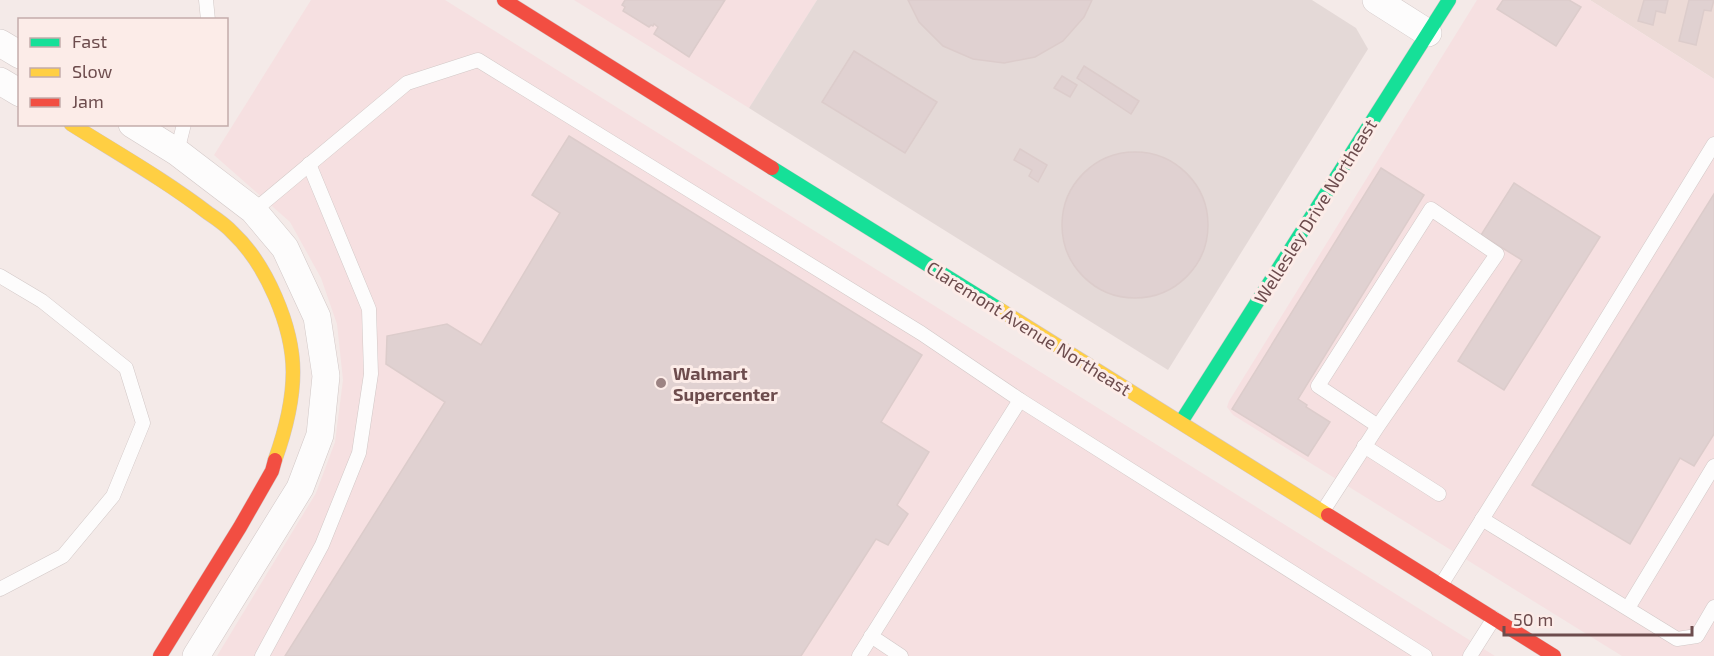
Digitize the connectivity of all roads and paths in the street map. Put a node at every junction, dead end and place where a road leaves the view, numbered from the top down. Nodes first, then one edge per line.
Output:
1 (206, 0) edge
2 (504, 0) edge
3 (1376, 0) edge
4 (1449, 0) edge
5 (208, 18) edge
6 (1428, 33) junction
7 (0, 43) edge
8 (18, 54) edge
9 (0, 81) edge
10 (18, 92) edge
11 (74, 126) edge
12 (135, 126) edge
13 (184, 126) edge
14 (1714, 144) edge
15 (177, 152) junction
16 (309, 164) junction
17 (253, 210) junction
18 (234, 233) junction
19 (0, 276) edge
20 (1020, 400) junction
21 (1181, 422) junction
22 (1378, 426) junction
23 (1364, 446) junction
24 (1714, 466) edge
25 (1439, 494) dead end
26 (1323, 511) junction
27 (1482, 519) junction
28 (253, 535) junction
29 (1441, 585) junction
30 (0, 590) edge
31 (1714, 607) edge
32 (1628, 608) junction
33 (1494, 618) junction
34 (871, 636) junction
35 (160, 656) edge
36 (196, 656) edge
37 (262, 656) edge
38 (859, 656) edge
39 (902, 656) edge
40 (1425, 656) edge
41 (1470, 656) edge
42 (1554, 656) edge

1 - 5 lane
2 - 21 street, Claremont Avenue Northeast
3 - 6 street
4 - 6 street, Wellesley Drive Northeast
6 - 21 street, Wellesley Drive Northeast
7 - 8 street
9 - 10 street
11 - 18 street
12 - 15 street
13 - 15 lane
14 - 27 lane
15 - 17 street
16 - 17 lane
16 - 20 lane
16 - 37 lane
17 - 18 lane
17 - 28 street
18 - 28 street
19 - 30 lane
20 - 34 lane
20 - 40 lane
21 - 26 street, Claremont Avenue Northeast
22 - 22 lane
22 - 23 lane
23 - 25 lane
23 - 26 lane
24 - 32 lane
26 - 29 street, Claremont Avenue Northeast
27 - 29 lane
27 - 32 lane
28 - 35 street
28 - 36 street
29 - 33 street, Claremont Avenue Northeast
31 - 32 lane
33 - 41 lane
33 - 42 street, Claremont Avenue Northeast
34 - 38 lane
34 - 39 lane

